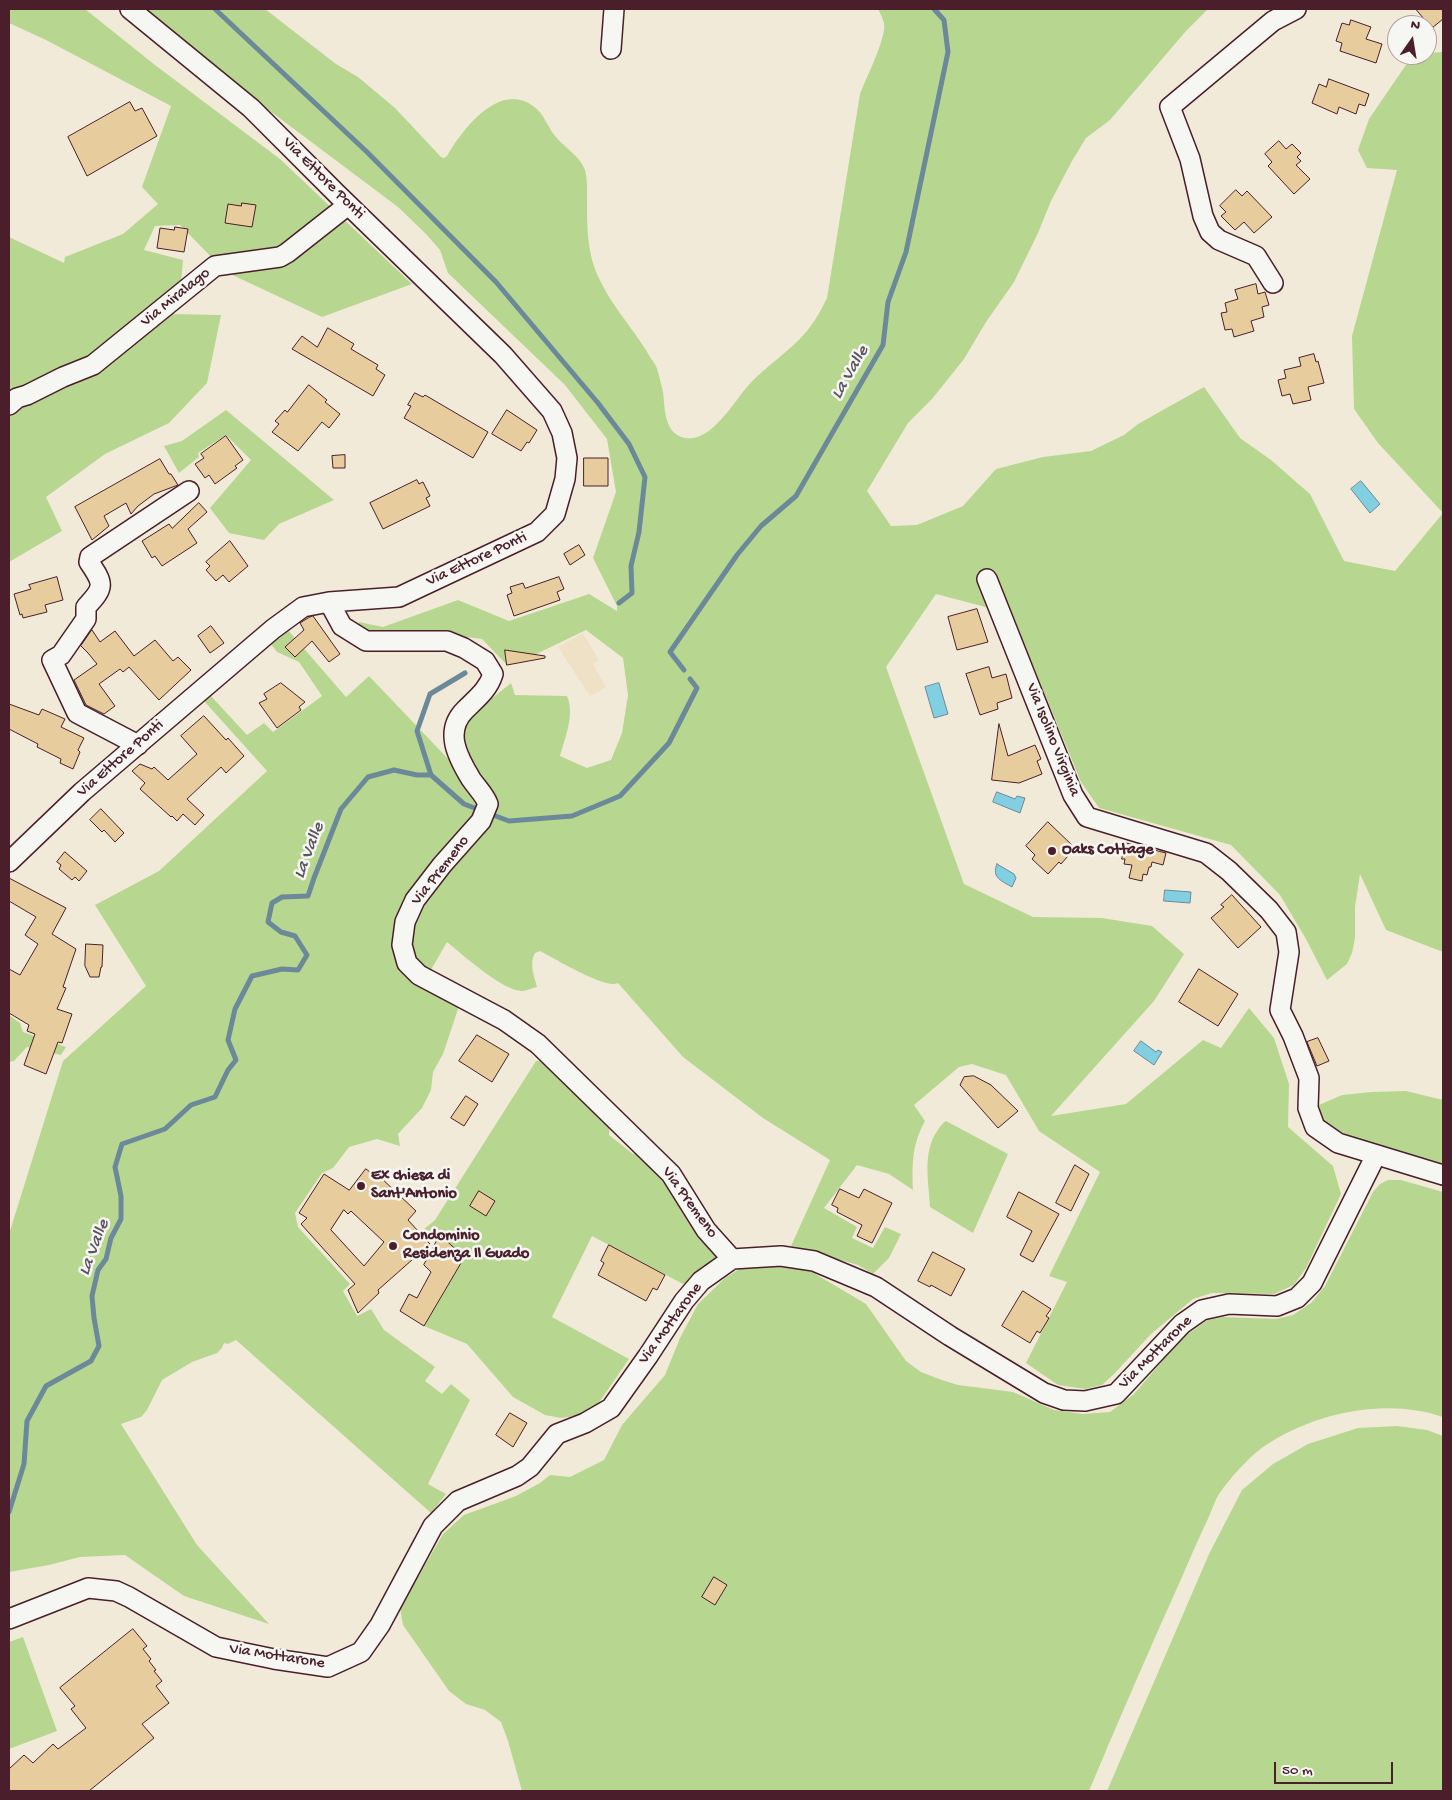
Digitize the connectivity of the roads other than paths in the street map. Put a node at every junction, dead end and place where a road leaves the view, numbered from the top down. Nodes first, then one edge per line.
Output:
1 (130, 9) edge
2 (614, 9) edge
3 (1296, 9) edge
4 (610, 49) dead end
5 (348, 205) junction
6 (1273, 283) dead end
7 (9, 405) edge
8 (189, 491) dead end
9 (987, 579) dead end
10 (329, 602) junction
11 (138, 745) junction
12 (9, 862) edge
13 (1376, 1155) junction
14 (1443, 1175) edge
15 (732, 1259) junction
16 (9, 1619) edge

1 - 5 street, Via Ettore Ponti
2 - 4 street
3 - 6 street
5 - 7 street, Via Miralago
5 - 10 street, Via Ettore Ponti
8 - 11 street
9 - 13 street, Via Isolino Virginia
10 - 11 street, Via Ettore Ponti
10 - 15 street, Via Premeno
11 - 12 street, Via Ettore Ponti
13 - 14 street
13 - 15 street, Via Mottarone
15 - 16 street, Via Mottarone

